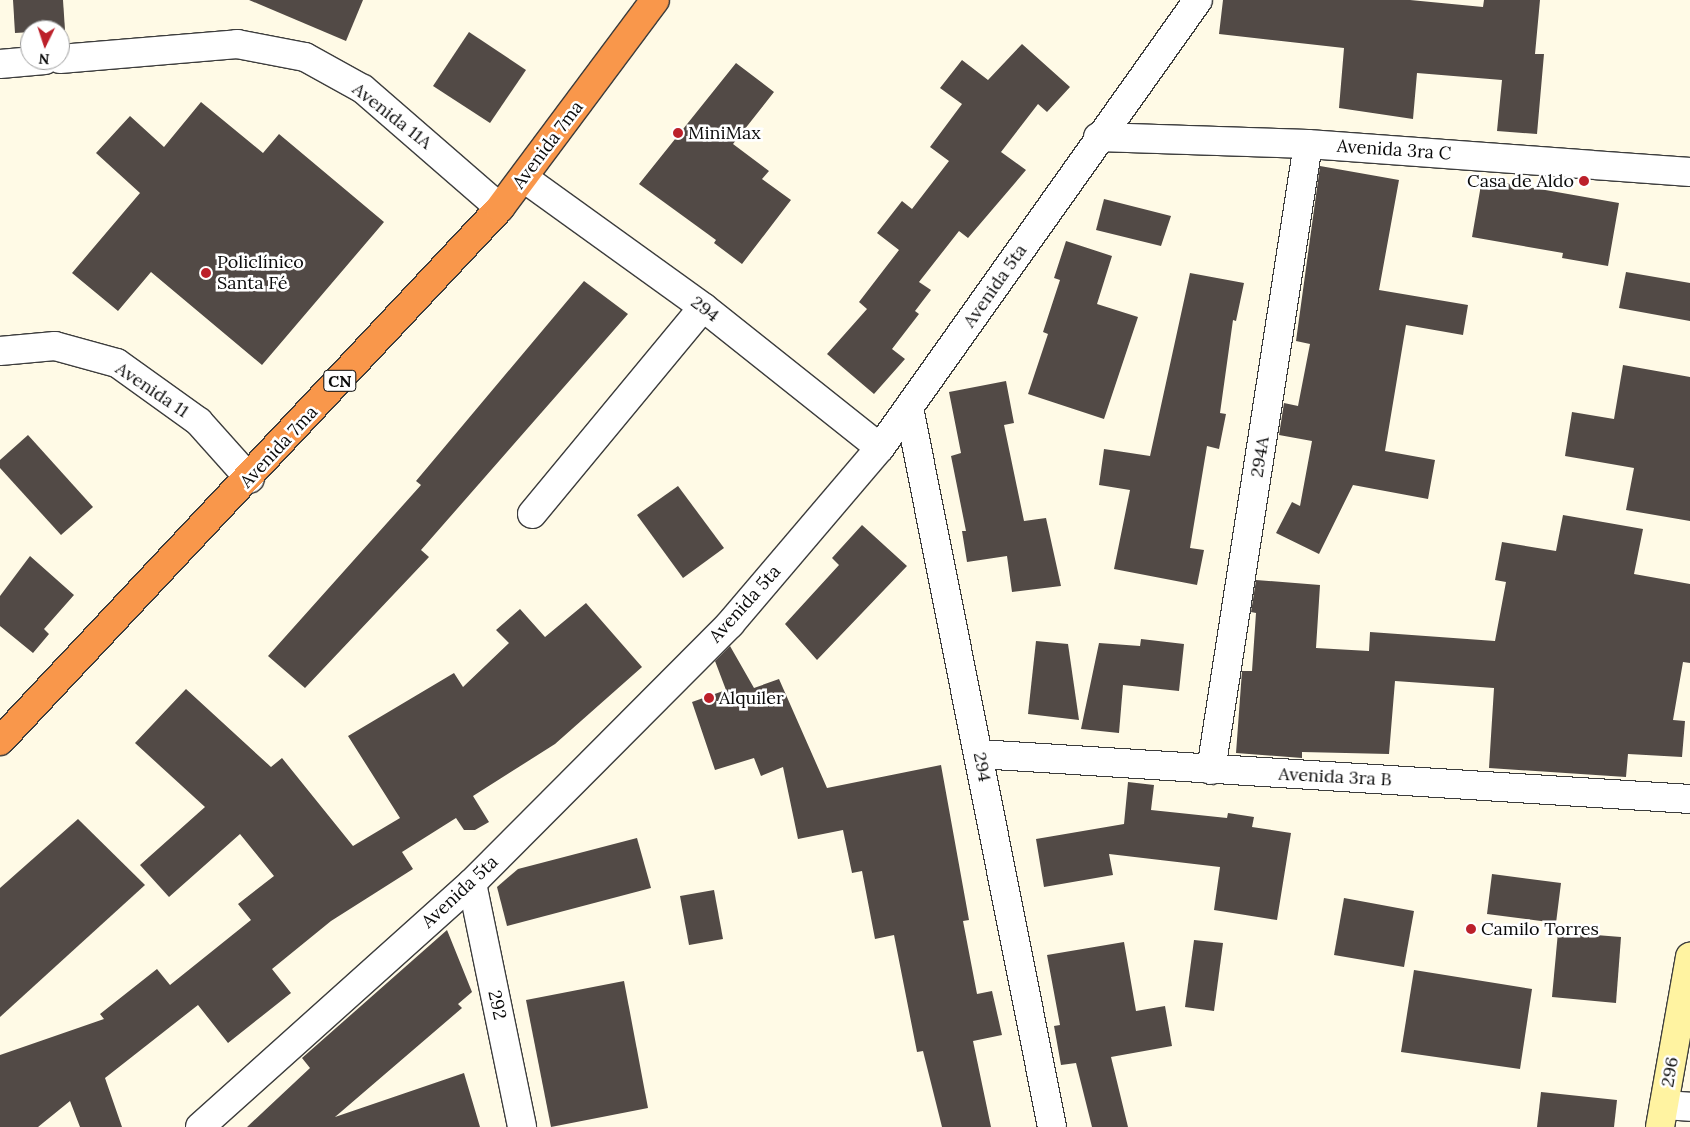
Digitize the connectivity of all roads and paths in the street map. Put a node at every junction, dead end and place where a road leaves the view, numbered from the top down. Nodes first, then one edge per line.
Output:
1 (655, 0) edge
2 (1198, 0) edge
3 (70, 58) edge
4 (20, 62) edge
5 (0, 64) edge
6 (1098, 137) junction
7 (1308, 144) junction
8 (1690, 172) edge
9 (524, 178) junction
10 (500, 208) junction
11 (703, 307) junction
12 (0, 351) edge
13 (909, 408) junction
14 (880, 448) junction
15 (250, 479) junction
16 (532, 514) dead end
17 (0, 741) edge
18 (979, 754) junction
19 (1211, 770) junction
20 (1690, 799) edge
21 (472, 882) junction
22 (1690, 957) edge
23 (1672, 1113) edge
24 (200, 1127) edge
25 (522, 1127) edge
26 (1052, 1127) edge

1 - 9 highway, Avenida 7ma / CN
2 - 6 street, Avenida 5ta
3 - 10 street, Avenida 11A
4 - 5 street
6 - 7 street, Avenida 3ra C
6 - 13 street, Avenida 5ta
7 - 8 street, Avenida 3ra C
7 - 19 street, 294A
9 - 10 highway, Avenida 7ma / CN
9 - 11 street, 294
10 - 15 highway, Avenida 7ma / CN
11 - 14 street, 294
11 - 16 street
12 - 15 street, Avenida 11
13 - 14 street, Avenida 5ta
13 - 18 street, 294
14 - 21 street, Avenida 5ta
15 - 17 highway, Avenida 7ma / CN
18 - 19 street, Avenida 3ra B
18 - 26 street, 294
19 - 20 street, Avenida 3ra B
21 - 24 street, Avenida 5ta
21 - 25 street, 292
22 - 23 street, 296

